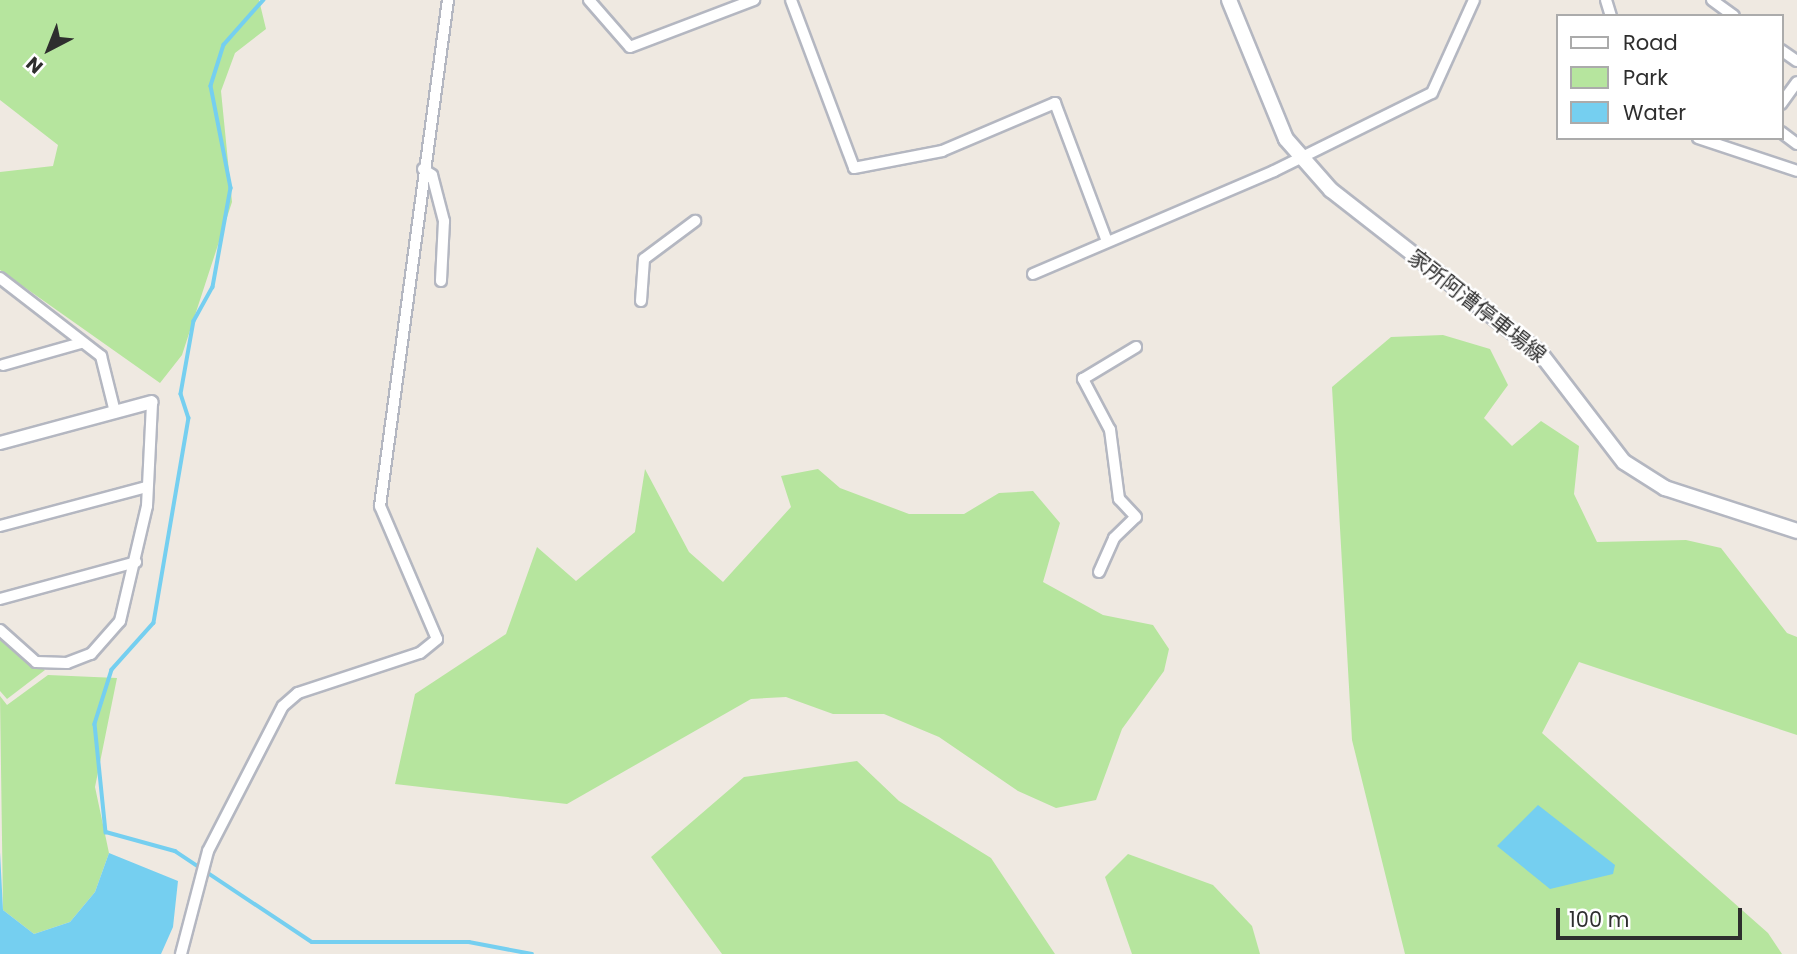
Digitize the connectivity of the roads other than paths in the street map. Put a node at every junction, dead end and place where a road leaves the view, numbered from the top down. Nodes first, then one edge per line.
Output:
1 (448, 0) edge
2 (589, 0) edge
3 (754, 0) edge
4 (791, 0) edge
5 (1229, 0) edge
6 (1474, 0) edge
7 (1712, 0) edge
8 (1731, 14) edge
9 (1797, 82) edge
10 (1783, 101) edge
11 (1704, 140) edge
12 (1298, 156) junction
13 (423, 169) junction
14 (1797, 171) edge
15 (695, 221) dead end
16 (1106, 239) junction
17 (1033, 274) dead end
18 (0, 278) edge
19 (441, 281) dead end
20 (641, 301) dead end
21 (81, 343) junction
22 (1136, 347) dead end
23 (0, 352) edge
24 (2, 365) edge
25 (152, 402) joint
26 (115, 412) junction
27 (0, 443) edge
28 (147, 487) junction
29 (0, 526) edge
30 (1797, 531) edge
31 (136, 562) junction
32 (1098, 572) dead end
33 (0, 599) edge
34 (0, 629) edge
35 (181, 954) edge

1 - 13 street
2 - 3 street
4 - 16 street
5 - 12 main road, 家所阿漕停車場線
6 - 12 street
7 - 8 street
9 - 10 street
11 - 14 street
12 - 16 street
12 - 30 main road, 家所阿漕停車場線
13 - 19 street
13 - 35 street
15 - 20 street
16 - 17 street
18 - 21 street
21 - 24 street
21 - 26 street
22 - 32 street
23 - 24 street
25 - 26 street
25 - 28 street
26 - 27 street
28 - 29 street
28 - 31 street
31 - 33 street
31 - 34 street

